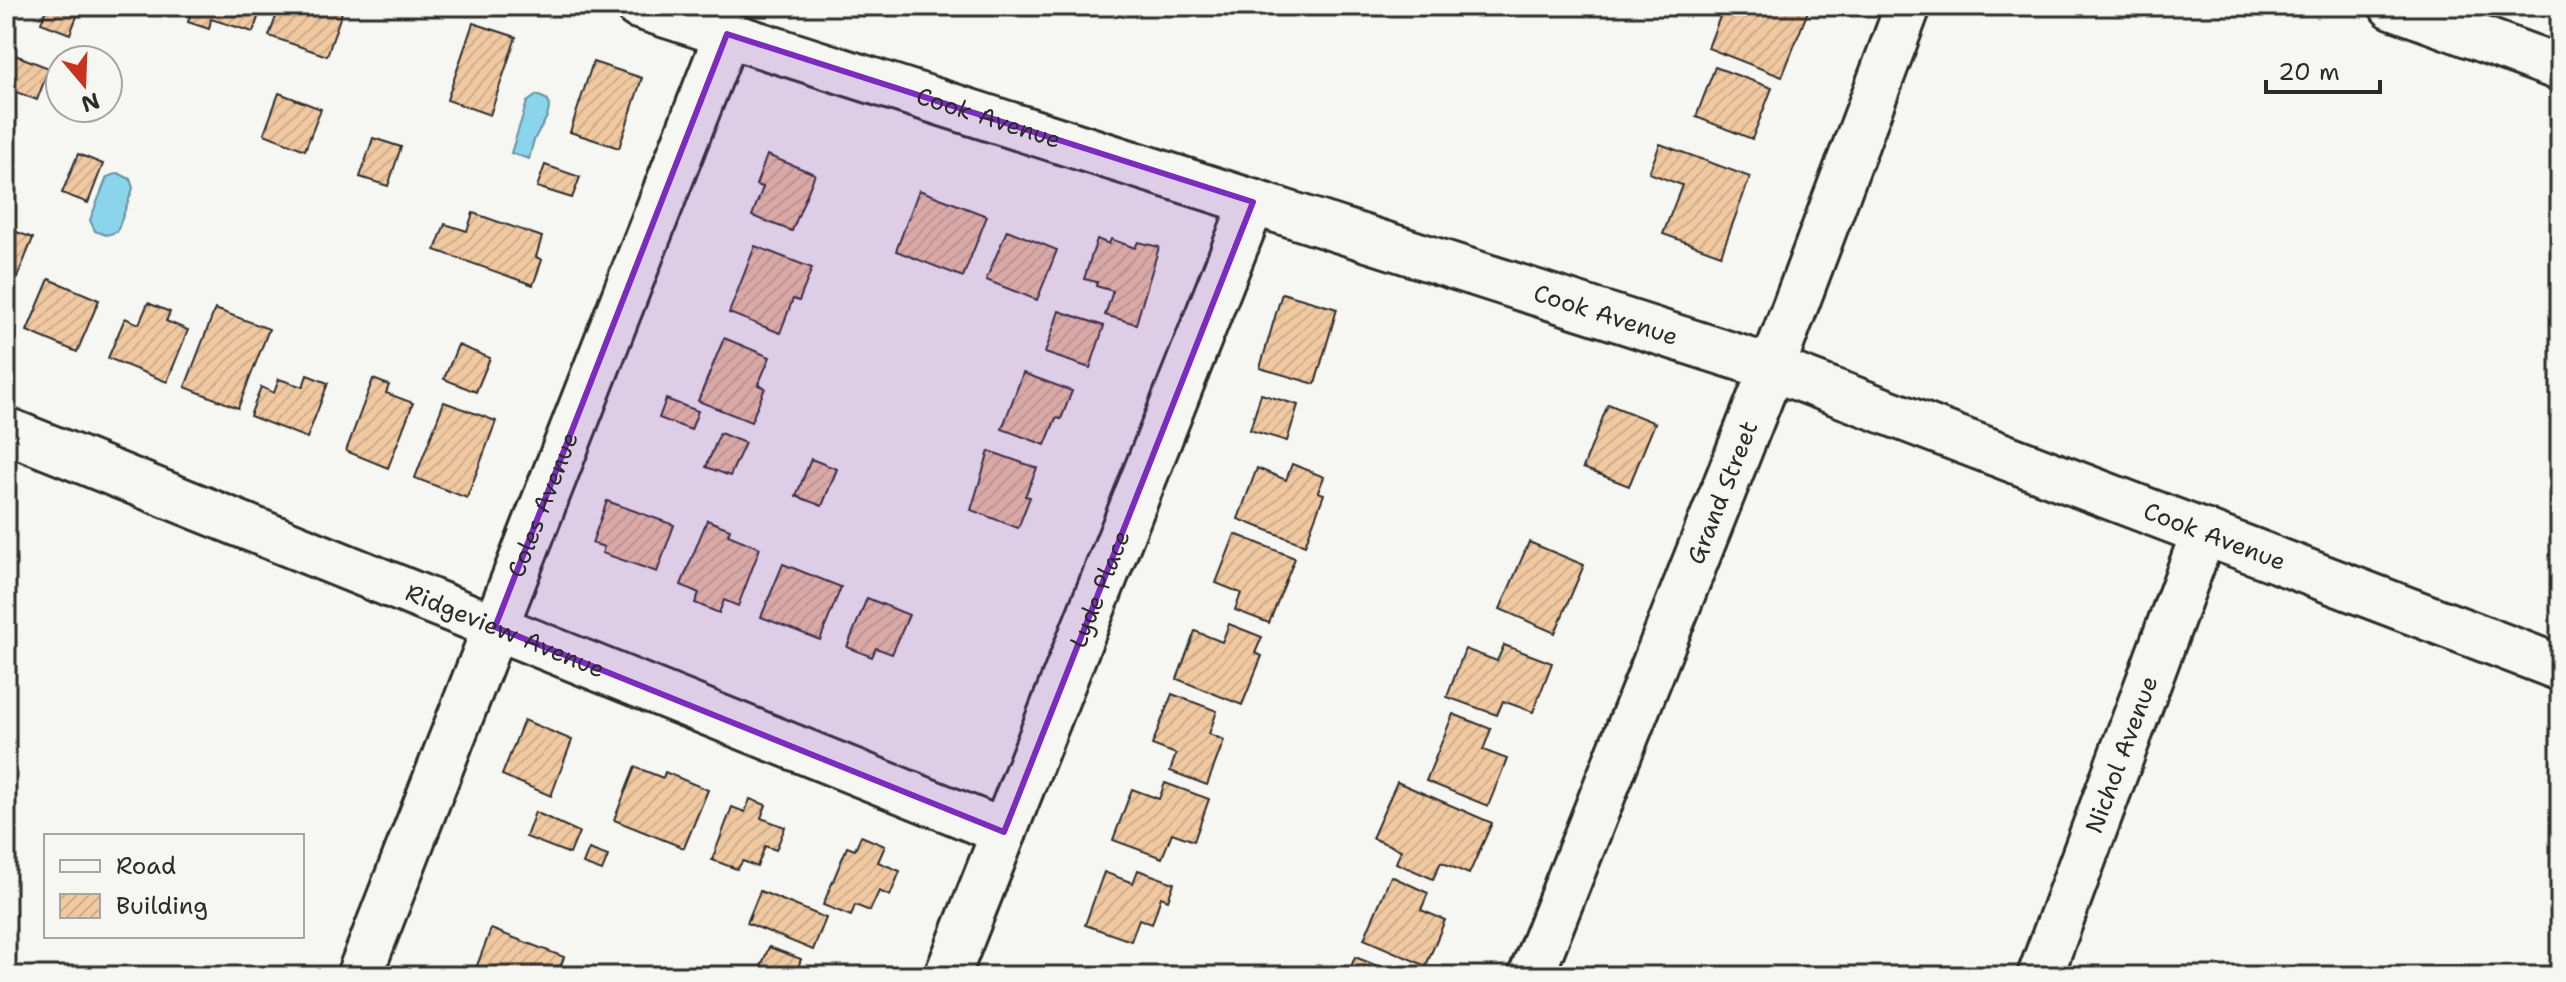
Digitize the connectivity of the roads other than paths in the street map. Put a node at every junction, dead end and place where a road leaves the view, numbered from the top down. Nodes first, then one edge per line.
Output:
1 (638, 6) edge
2 (1908, 6) edge
3 (2392, 6) edge
4 (727, 34) junction
5 (2560, 68) edge
6 (1253, 202) junction
7 (1772, 368) junction
8 (6, 430) edge
9 (2204, 532) junction
10 (495, 627) junction
11 (2560, 668) edge
12 (1004, 832) junction
13 (359, 976) edge
14 (947, 976) edge
15 (1531, 976) edge
16 (2040, 976) edge

1 - 4 street, Cook Avenue
2 - 7 street, Grand Street
3 - 5 street
4 - 6 street, Cook Avenue
4 - 10 street, Coles Avenue
6 - 7 street, Cook Avenue
6 - 12 street, Lyde Place
7 - 9 street, Cook Avenue
7 - 15 street, Grand Street
8 - 10 street, Ridgeview Avenue
9 - 11 street, Cook Avenue
9 - 16 street, Nichol Avenue
10 - 12 street, Ridgeview Avenue
10 - 13 street, Coles Avenue
12 - 14 street, Lyde Place

